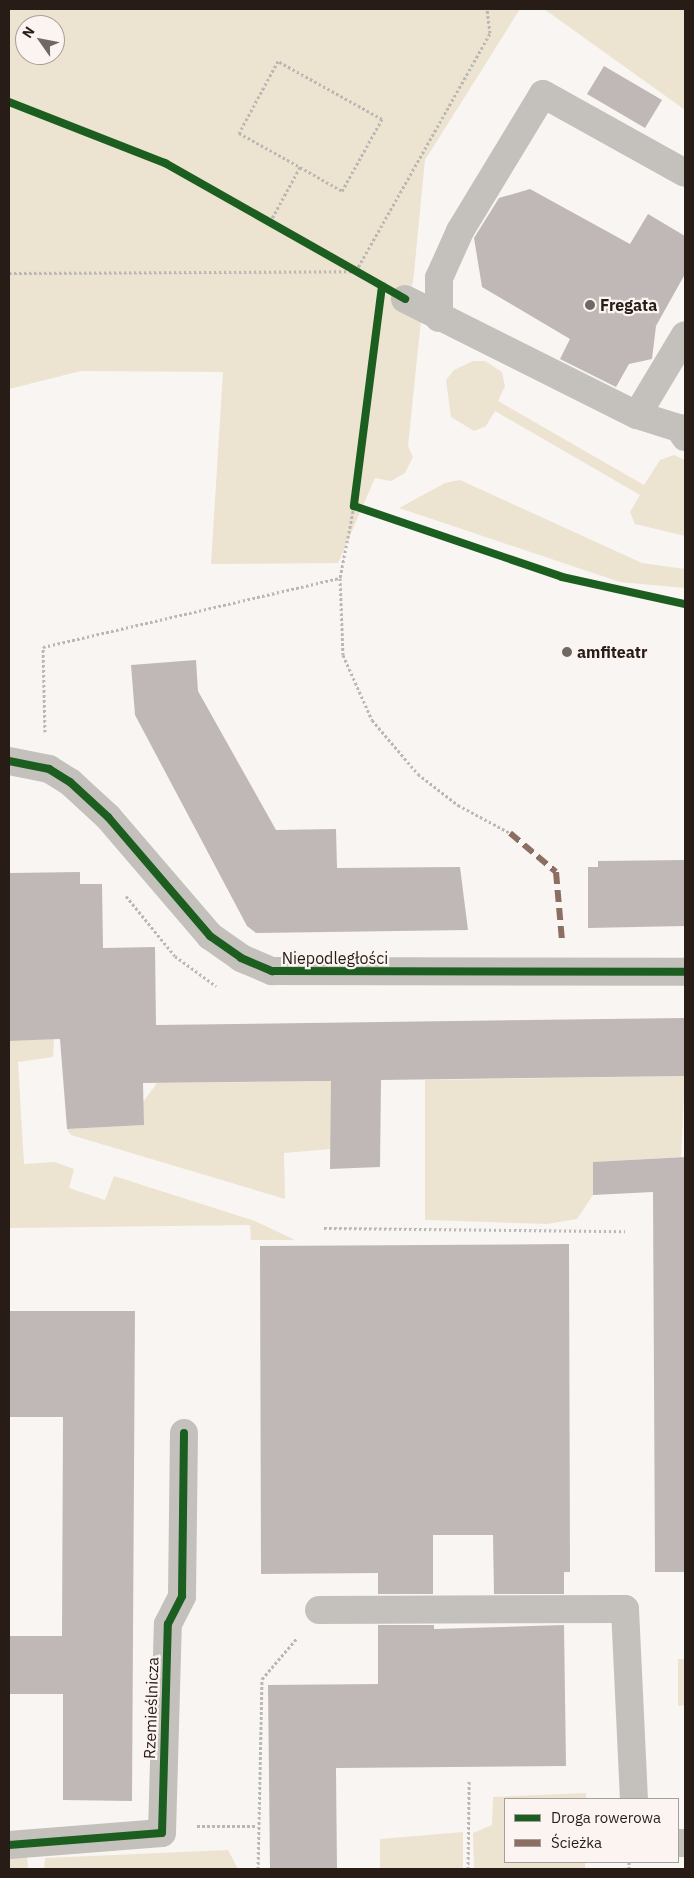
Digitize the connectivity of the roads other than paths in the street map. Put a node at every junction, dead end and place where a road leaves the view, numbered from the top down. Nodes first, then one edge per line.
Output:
1 (685, 173) edge
2 (405, 299) dead end
3 (439, 318) junction
4 (685, 335) edge
5 (637, 415) junction
6 (685, 437) edge
7 (9, 761) edge
8 (685, 972) edge
9 (184, 1433) dead end
10 (319, 1610) road end
11 (634, 1798) edge
12 (9, 1845) edge

1 - 3 street
2 - 3 street
3 - 5 street
4 - 5 street
5 - 6 street
7 - 8 street, Niepodległości
9 - 12 street, Rzemieślnicza
10 - 11 street

